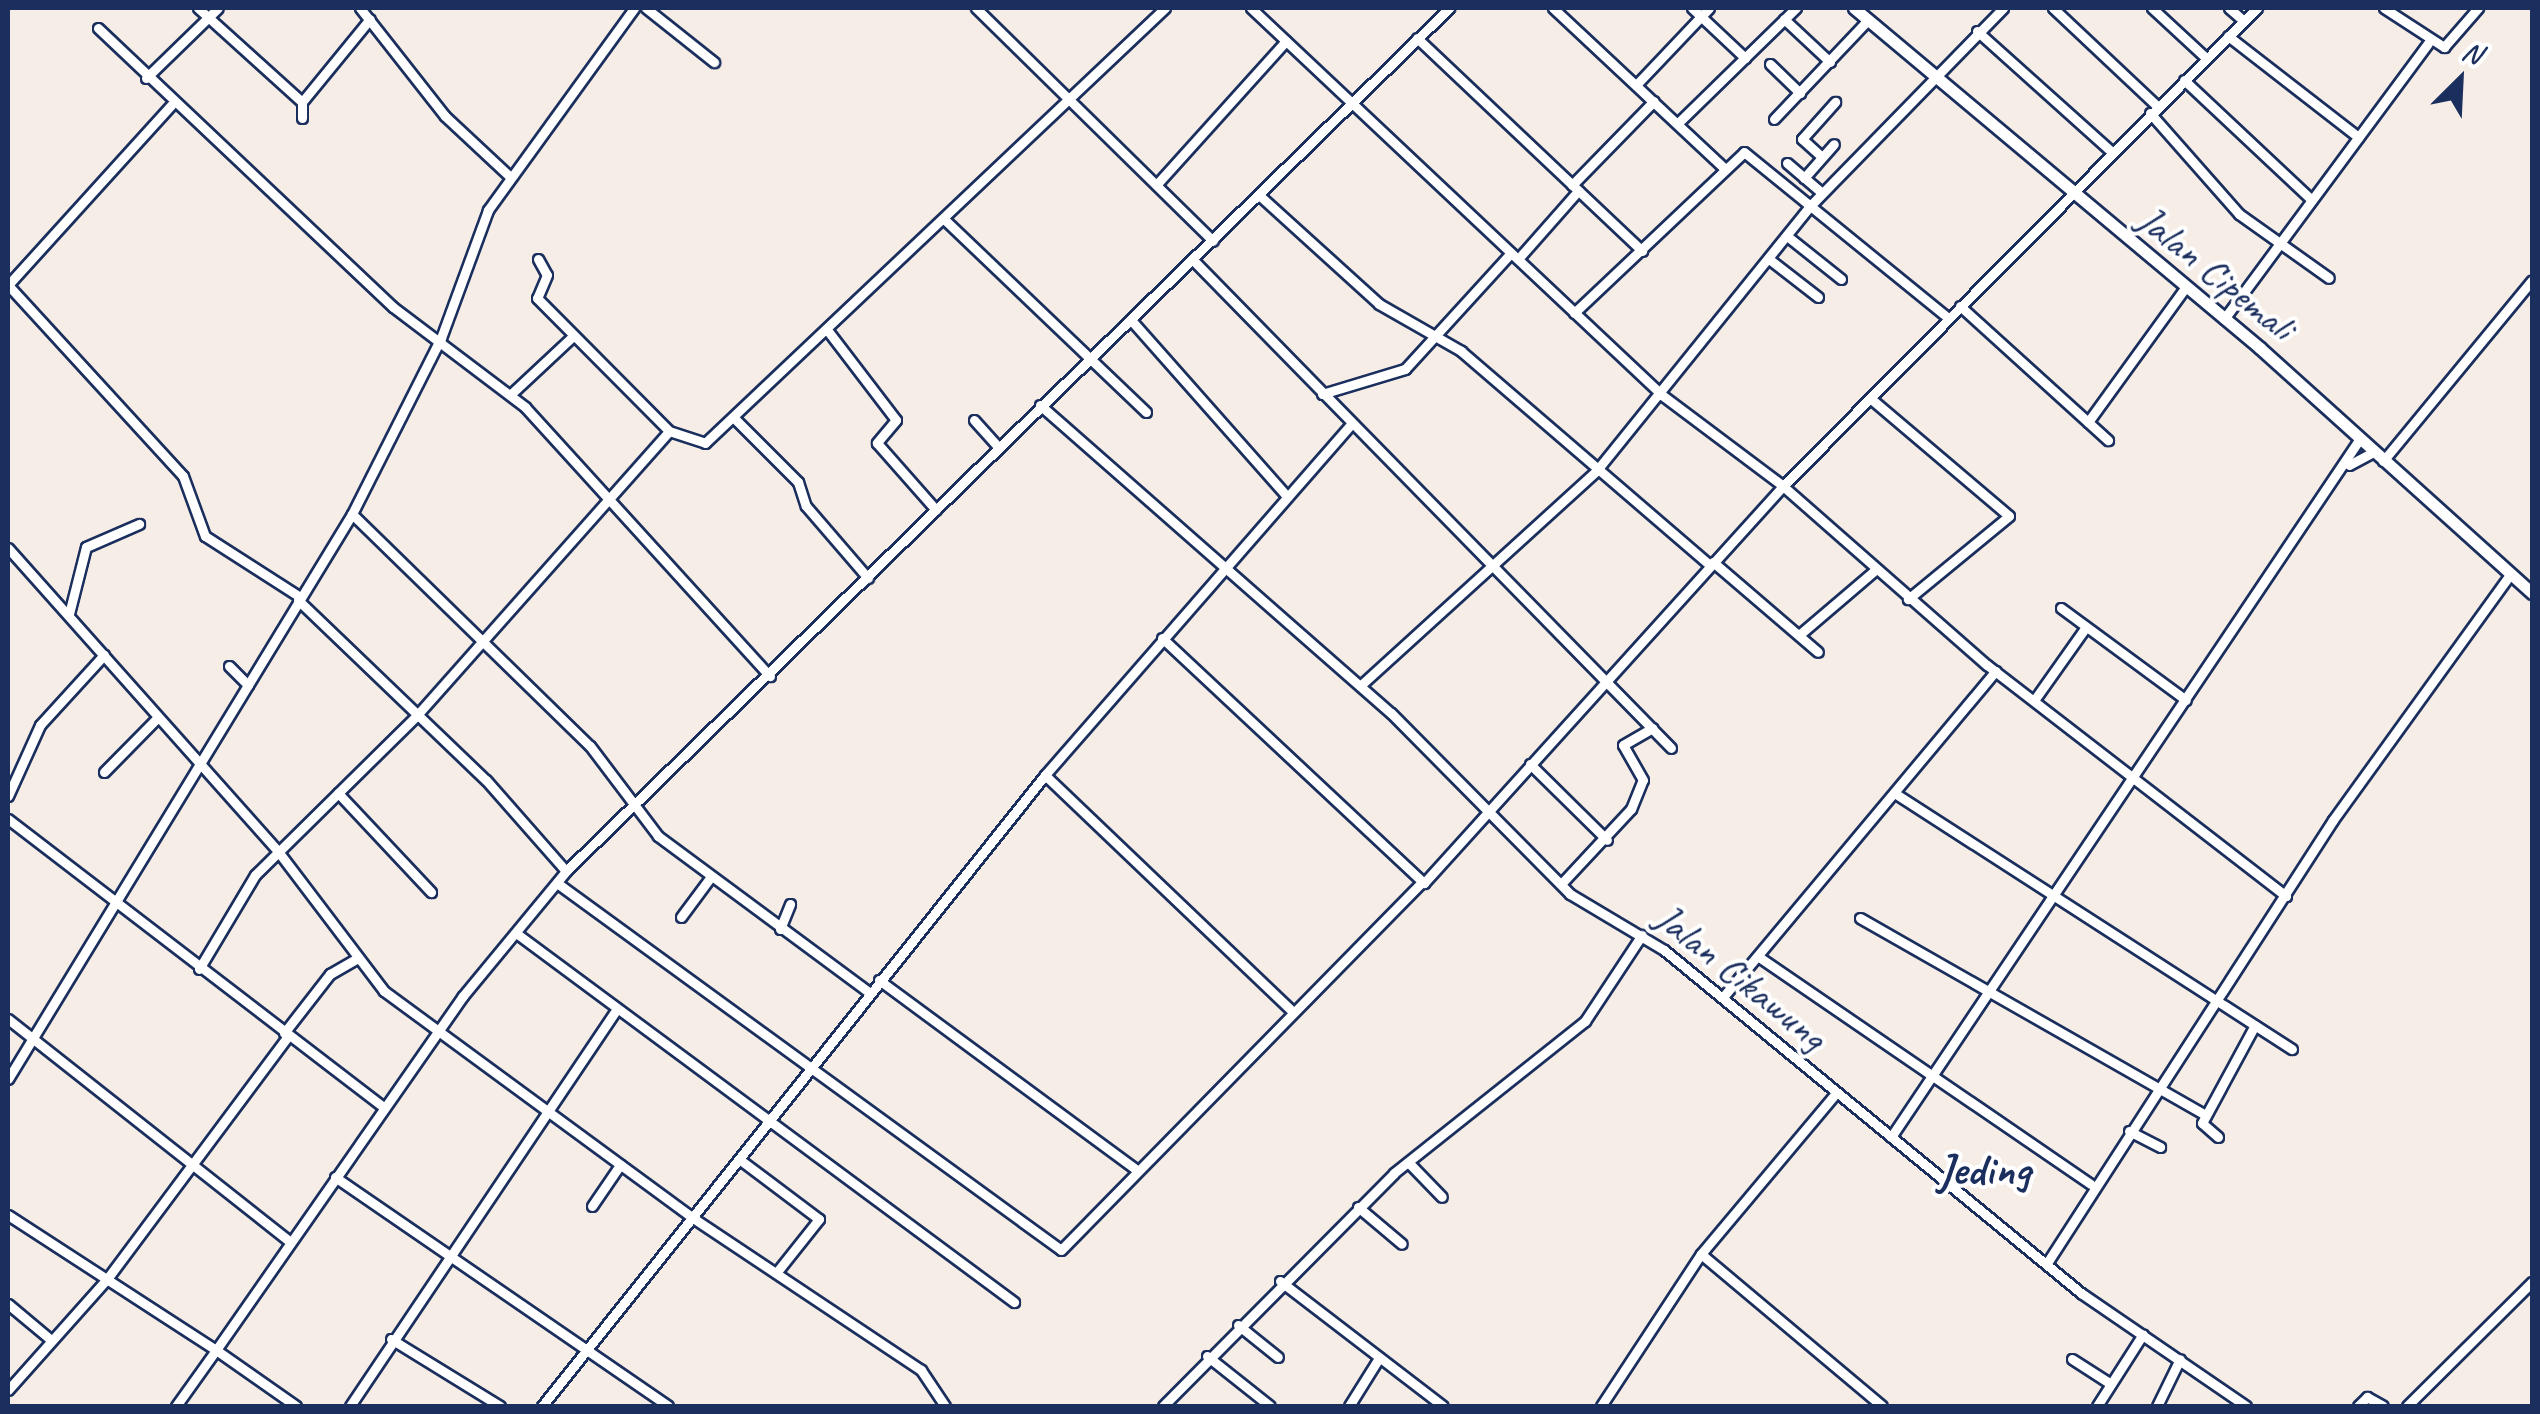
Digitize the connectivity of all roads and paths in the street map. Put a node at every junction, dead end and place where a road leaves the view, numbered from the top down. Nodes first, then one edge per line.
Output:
1 (198, 8) edge
2 (218, 8) edge
3 (360, 8) edge
4 (634, 8) edge
5 (646, 8) edge
6 (976, 8) edge
7 (1165, 8) edge
8 (1251, 8) edge
9 (1450, 8) edge
10 (1553, 8) edge
11 (1692, 8) edge
12 (1710, 8) edge
13 (1796, 8) edge
14 (1854, 8) edge
15 (2003, 8) edge
16 (2053, 8) edge
17 (2152, 8) edge
18 (2229, 8) edge
19 (2256, 8) edge
20 (2384, 8) edge
21 (2478, 8) edge
22 (1701, 16) junction
23 (207, 18) junction
24 (370, 19) junction
25 (1784, 19) junction
26 (1868, 20) junction
27 (2244, 20) junction
28 (98, 28) dead end
29 (1977, 32) junction
30 (2228, 36) junction
31 (1417, 38) junction
32 (1286, 40) junction
33 (2428, 43) junction
34 (1745, 58) junction
35 (2206, 58) junction
36 (714, 62) dead end
37 (1830, 62) junction
38 (1770, 64) dead end
39 (1931, 73) junction
40 (146, 78) junction
41 (2184, 80) junction
42 (1636, 86) junction
43 (1800, 93) junction
44 (1072, 97) junction
45 (302, 102) junction
46 (1654, 102) junction
47 (1834, 102) dead end
48 (1352, 103) junction
49 (171, 104) junction
50 (2153, 110) junction
51 (302, 118) dead end
52 (1774, 119) dead end
53 (1678, 124) junction
54 (2358, 137) junction
55 (1834, 144) dead end
56 (2112, 152) junction
57 (1822, 157) junction
58 (1787, 163) dead end
59 (1724, 168) junction
60 (508, 175) junction
61 (1804, 178) junction
62 (1158, 183) junction
63 (1575, 188) junction
64 (1822, 193) junction
65 (1260, 194) junction
66 (2068, 195) junction
67 (2312, 200) junction
68 (1811, 205) junction
69 (945, 220) junction
70 (1786, 236) junction
71 (1212, 241) junction
72 (2280, 244) junction
73 (1642, 250) junction
74 (1515, 256) junction
75 (538, 259) dead end
76 (1769, 259) junction
77 (1194, 260) junction
78 (2330, 278) dead end
79 (1841, 279) dead end
80 (2532, 280) edge
81 (8, 285) edge
82 (2185, 288) junction
83 (1818, 297) dead end
84 (1960, 306) junction
85 (1574, 314) junction
86 (1948, 318) junction
87 (1131, 320) junction
88 (2224, 320) junction
89 (828, 331) junction
90 (573, 336) junction
91 (441, 338) junction
92 (1433, 340) junction
93 (1092, 357) junction
94 (510, 394) junction
95 (1322, 394) junction
96 (1662, 395) junction
97 (1870, 398) junction
98 (1040, 405) junction
99 (1146, 412) dead end
100 (736, 420) junction
101 (974, 420) dead end
102 (2088, 422) junction
103 (1351, 424) junction
104 (669, 431) junction
105 (2108, 440) dead end
106 (2359, 440) junction
107 (998, 447) junction
108 (2373, 452) junction
109 (2384, 461) junction
110 (2347, 466) junction
111 (1597, 470) junction
112 (1784, 486) junction
113 (606, 494) junction
114 (1285, 494) junction
115 (936, 510) junction
116 (352, 514) junction
117 (139, 524) dead end
118 (8, 548) edge
119 (1712, 564) junction
120 (1494, 565) junction
121 (1225, 567) junction
122 (1875, 570) junction
123 (2511, 574) junction
124 (868, 578) junction
125 (2532, 592) edge
126 (299, 599) junction
127 (1908, 599) junction
128 (2061, 608) dead end
129 (69, 614) junction
130 (2086, 627) junction
131 (1799, 635) junction
132 (484, 638) junction
133 (1162, 638) junction
134 (1818, 652) dead end
135 (104, 655) junction
136 (229, 666) dead end
137 (1996, 671) junction
138 (770, 676) junction
139 (1606, 680) junction
140 (1361, 685) junction
141 (248, 686) junction
142 (2035, 699) junction
143 (2186, 700) junction
144 (418, 714) junction
145 (157, 718) junction
146 (1652, 728) junction
147 (1671, 748) dead end
148 (1530, 764) junction
149 (198, 769) junction
150 (104, 772) dead end
151 (2138, 773) junction
152 (1045, 775) junction
153 (338, 793) junction
154 (1896, 794) junction
155 (8, 796) edge
156 (634, 799) junction
157 (1492, 811) junction
158 (8, 819) edge
159 (1606, 840) junction
160 (277, 850) junction
161 (566, 871) junction
162 (710, 878) junction
163 (1421, 883) junction
164 (557, 884) junction
165 (1561, 884) junction
166 (431, 892) dead end
167 (2057, 892) junction
168 (2286, 896) junction
169 (112, 904) junction
170 (790, 904) dead end
171 (682, 917) dead end
172 (1860, 918) dead end
173 (780, 929) junction
174 (516, 932) junction
175 (1642, 935) junction
176 (1759, 957) junction
177 (360, 961) junction
178 (199, 970) junction
179 (879, 980) junction
180 (870, 992) junction
181 (1988, 992) junction
182 (1724, 998) junction
183 (2214, 1000) junction
184 (1290, 1008) junction
185 (616, 1011) junction
186 (8, 1020) edge
187 (2254, 1025) junction
188 (286, 1034) junction
189 (438, 1035) junction
190 (31, 1040) junction
191 (2292, 1049) dead end
192 (812, 1066) junction
193 (1931, 1077) junction
194 (8, 1079) edge
195 (2156, 1089) junction
196 (1836, 1092) junction
197 (384, 1107) junction
198 (543, 1110) junction
199 (2206, 1115) junction
200 (768, 1122) junction
201 (2130, 1132) junction
202 (2218, 1137) dead end
203 (1891, 1138) junction
204 (2160, 1147) dead end
205 (739, 1158) junction
206 (1408, 1163) junction
207 (620, 1165) junction
208 (194, 1166) junction
209 (1135, 1169) junction
210 (336, 1176) junction
211 (2092, 1184) junction
212 (1442, 1197) dead end
213 (592, 1206) dead end
214 (1358, 1208) junction
215 (8, 1215) edge
216 (693, 1218) junction
217 (290, 1242) junction
218 (1402, 1244) dead end
219 (1701, 1254) junction
220 (450, 1256) junction
221 (2047, 1263) junction
222 (776, 1273) junction
223 (107, 1279) junction
224 (1280, 1281) junction
225 (2532, 1282) edge
226 (1014, 1302) dead end
227 (8, 1304) edge
228 (1238, 1325) junction
229 (2142, 1334) junction
230 (391, 1339) junction
231 (51, 1340) junction
232 (216, 1350) junction
233 (585, 1350) junction
234 (1207, 1356) junction
235 (1278, 1357) dead end
236 (1379, 1358) junction
237 (2072, 1359) dead end
238 (2180, 1359) junction
239 (2111, 1384) junction
240 (8, 1390) edge
241 (176, 1406) edge
242 (296, 1406) edge
243 (350, 1406) edge
244 (500, 1406) edge
245 (542, 1406) edge
246 (668, 1406) edge
247 (946, 1406) edge
248 (1163, 1406) edge
249 (1270, 1406) edge
250 (1349, 1406) edge
251 (1443, 1406) edge
252 (1601, 1406) edge
253 (1882, 1406) edge
254 (2097, 1406) edge
255 (2156, 1406) edge
256 (2246, 1406) edge
257 (2358, 1406) edge
258 (2383, 1406) edge
259 (2407, 1406) edge

1 - 23 street
2 - 23 street
3 - 24 street
4 - 60 street
5 - 36 street
6 - 44 street
7 - 44 street
8 - 32 street
9 - 31 street
10 - 42 street
11 - 22 street
12 - 22 street
13 - 25 street
14 - 26 main road, Jalan Cipemali
15 - 29 street
16 - 50 street
17 - 35 street
18 - 27 street
19 - 27 street
20 - 33 street
21 - 33 street
22 - 34 street
22 - 42 street
23 - 40 street
23 - 45 street
24 - 45 street
24 - 60 street
25 - 34 street
25 - 37 street
26 - 37 street
26 - 39 main road, Jalan Cipemali
27 - 30 street
28 - 40 street
29 - 39 street
29 - 56 street
30 - 35 street
30 - 54 street
31 - 48 street
31 - 63 street
32 - 48 street
32 - 62 street
33 - 54 street
34 - 53 street
35 - 41 street
37 - 43 street
38 - 43 street
39 - 64 street
39 - 66 main road, Jalan Cipemali
40 - 49 street
41 - 50 street
41 - 67 street
42 - 46 street
43 - 52 street
44 - 62 street
44 - 69 street
45 - 51 street
46 - 53 street
46 - 63 street
47 - 57 street
48 - 65 street
48 - 74 street
49 - 81 street
49 - 91 street
50 - 56 street
50 - 72 street
53 - 59 street
54 - 67 street
55 - 57 street
56 - 66 street
57 - 61 street
58 - 61 street
59 - 68 street
59 - 73 street
60 - 91 street
61 - 64 street
62 - 71 street
63 - 73 street
63 - 74 street
64 - 68 street
65 - 71 street
65 - 92 street
66 - 82 main road, Jalan Cipemali
66 - 84 street
67 - 72 street
68 - 70 street
68 - 86 street
69 - 89 street
69 - 93 street
70 - 76 street
70 - 79 street
71 - 77 street
72 - 78 street
72 - 88 street
73 - 85 street
74 - 85 street
74 - 92 street
75 - 90 street
76 - 83 street
76 - 96 street
77 - 87 street
77 - 95 street
80 - 109 street
81 - 126 street
82 - 88 main road, Jalan Cipemali
82 - 102 street
84 - 86 street
84 - 102 street
85 - 96 street
86 - 97 street
87 - 93 street
87 - 114 street
88 - 106 main road, Jalan Cipemali
89 - 100 street
89 - 115 street
90 - 94 street
90 - 104 street
91 - 94 street
91 - 116 street
92 - 95 street
92 - 111 street
93 - 98 street
93 - 99 street
94 - 113 street
95 - 103 street
96 - 111 street
96 - 112 street
97 - 112 street
97 - 127 street
98 - 107 street
98 - 121 street, Jalan Cikawung
100 - 104 street
100 - 124 street
101 - 107 street
102 - 105 street
103 - 114 street
103 - 120 street
104 - 113 street
106 - 108 main road, Jalan Cipemali
106 - 110 street
107 - 115 street
108 - 109 main road, Jalan Cipemali
108 - 110 street
109 - 123 main road, Jalan Cipemali
110 - 143 street
111 - 119 street
111 - 120 street
112 - 119 street
112 - 122 street
113 - 132 street
113 - 138 street
114 - 121 street
115 - 124 street
116 - 126 street
116 - 132 street
117 - 129 street
118 - 129 street
119 - 131 street
119 - 139 street
120 - 139 street
120 - 140 street
121 - 133 street
121 - 140 street, Jalan Cikawung
122 - 127 street
122 - 131 street
123 - 125 main road, Jalan Cipemali
123 - 168 street
124 - 138 street
126 - 141 street
126 - 144 street
127 - 137 street
128 - 130 street
129 - 135 street
130 - 142 street
130 - 143 street
131 - 134 street
132 - 144 street
132 - 156 street
133 - 152 street
133 - 163 street
135 - 145 street
135 - 155 street
136 - 141 street
137 - 142 street
137 - 154 street
138 - 156 street
139 - 146 street
139 - 148 street
140 - 157 street, Jalan Cikawung
141 - 149 street
142 - 151 street
143 - 151 street
144 - 153 street
144 - 161 street
145 - 149 street
145 - 150 street
146 - 147 street
146 - 159 street
148 - 157 street
148 - 159 street
149 - 160 street
149 - 169 street
151 - 167 street
151 - 168 street
152 - 179 street
152 - 184 street
153 - 160 street
153 - 166 street
154 - 167 street
154 - 176 street
156 - 161 street
156 - 162 street
157 - 163 street
157 - 165 street, Jalan Cikawung
158 - 169 street
159 - 165 street
160 - 177 street
160 - 178 street
161 - 164 street
162 - 171 street
162 - 173 street
163 - 184 street
164 - 174 street
164 - 192 street
165 - 175 street, Jalan Cikawung
167 - 181 street
167 - 183 street
168 - 183 street
169 - 178 street
169 - 190 street
170 - 173 street
172 - 181 street
173 - 180 street
174 - 185 street
174 - 189 street
175 - 182 street, Jalan Cikawung
175 - 206 street
176 - 182 street
176 - 193 street
177 - 188 street
177 - 189 street
178 - 188 street
179 - 180 street
179 - 209 street
180 - 192 street
181 - 193 street
181 - 195 street
182 - 196 street, Jalan Cikawung
183 - 187 street
183 - 195 street
184 - 209 street
185 - 198 street
185 - 200 street
186 - 190 street
187 - 191 street
187 - 199 street
188 - 197 street
188 - 208 street
189 - 197 street
189 - 198 street
190 - 194 street
190 - 208 street
192 - 200 street
192 - 209 street
193 - 203 street
193 - 211 street
195 - 199 street
195 - 201 street
196 - 203 street, Jalan Cikawung
196 - 219 street
197 - 210 street
198 - 207 street
198 - 220 street
199 - 202 street
200 - 205 street
200 - 226 street
201 - 204 street
201 - 211 street
203 - 221 street, Jalan Cikawung
205 - 216 street
205 - 222 street
206 - 212 street
206 - 214 street
207 - 213 street
207 - 216 street
208 - 217 street
208 - 223 street
210 - 217 street
210 - 220 street
211 - 221 street
214 - 218 street
214 - 224 street
215 - 223 street
216 - 222 street
216 - 233 street
217 - 232 street
219 - 252 street
219 - 253 street
220 - 230 street
220 - 233 street
221 - 229 street, Jalan Cikawung
222 - 247 street
223 - 231 street
223 - 232 street
224 - 228 street
224 - 236 street
225 - 259 street
227 - 231 street
228 - 234 street
228 - 235 street
229 - 238 street, Jalan Cikawung
229 - 239 street
230 - 243 street
230 - 244 street
231 - 240 street
232 - 241 street
232 - 242 street
233 - 245 street
233 - 246 street
234 - 248 street
234 - 249 street
236 - 250 street
236 - 251 street
237 - 239 street
238 - 255 street
238 - 256 street, Jalan Cikawung
239 - 254 street
257 - 258 street

